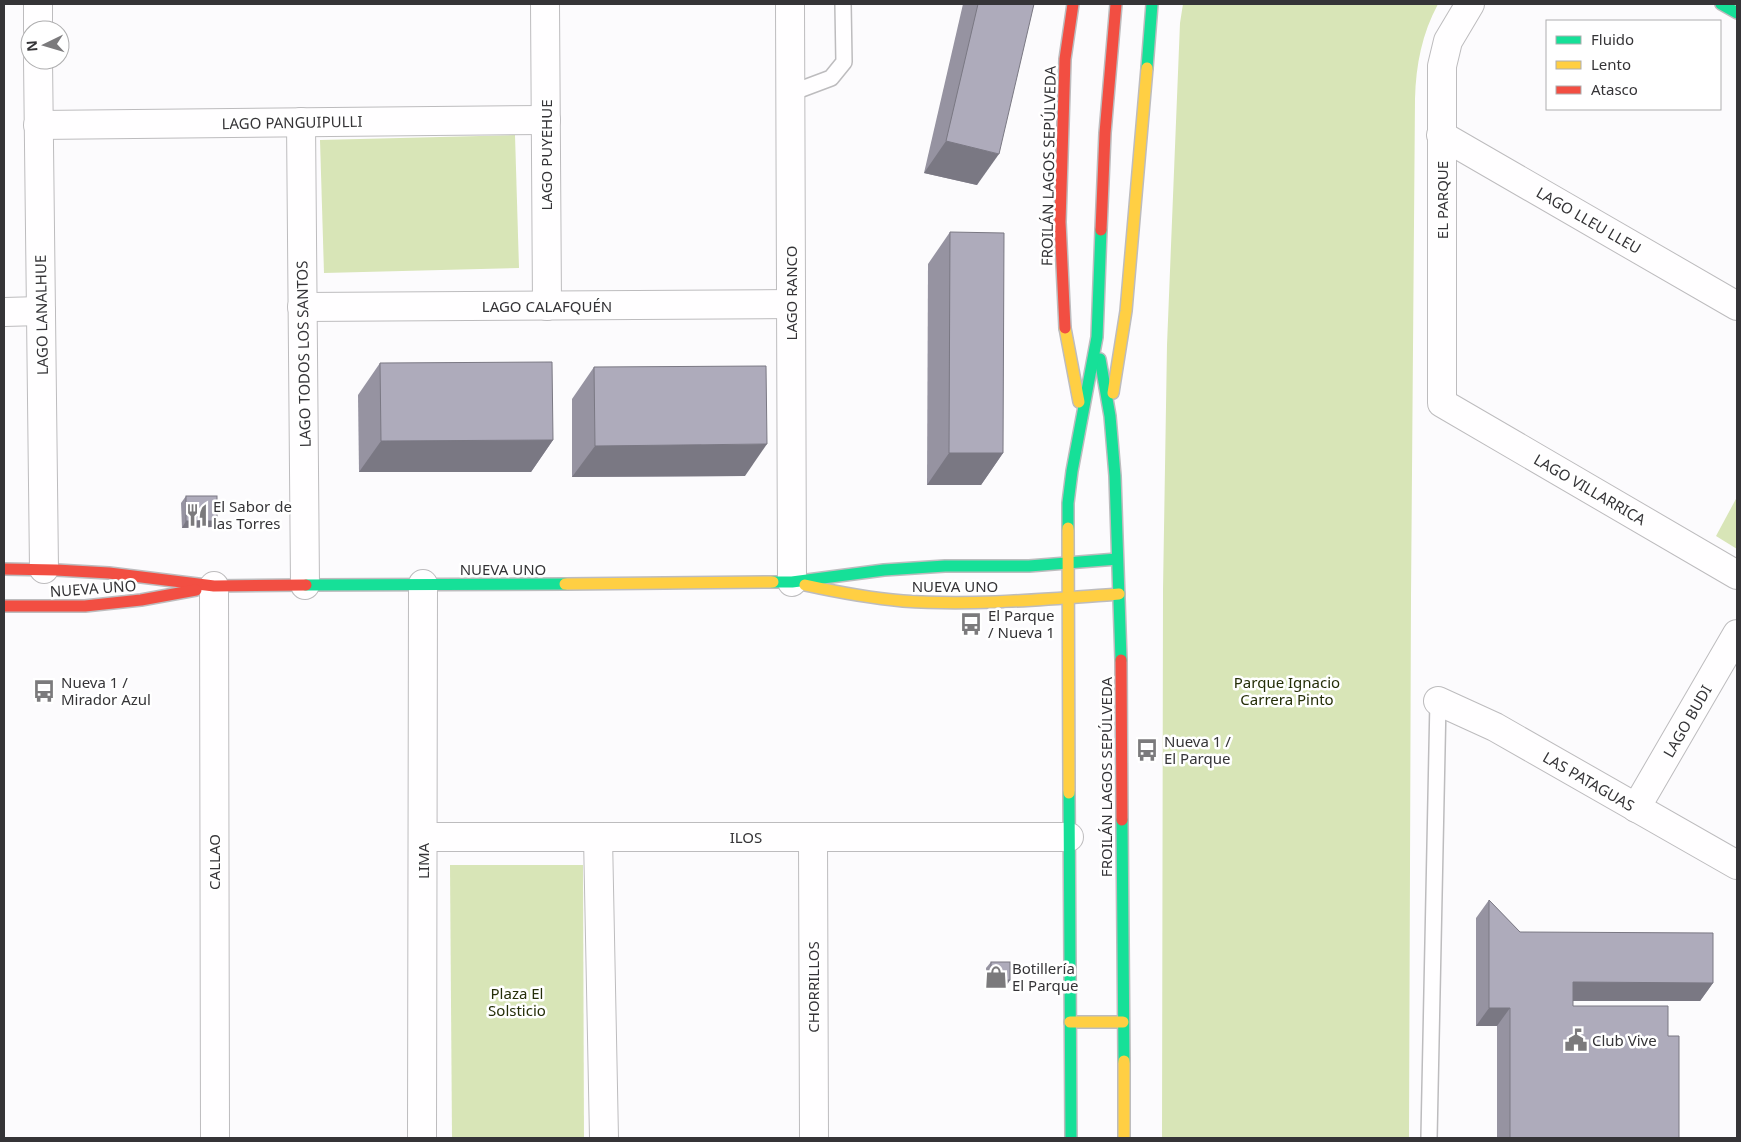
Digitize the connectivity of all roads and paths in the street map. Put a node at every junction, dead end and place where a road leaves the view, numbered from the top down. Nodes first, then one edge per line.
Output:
1 (38, 4) edge
2 (545, 4) edge
3 (790, 4) edge
4 (843, 4) edge
5 (1073, 4) edge
6 (1116, 4) edge
7 (1152, 4) edge
8 (1470, 4) edge
9 (1721, 4) edge
10 (1737, 13) edge
11 (38, 20) edge
12 (38, 70) edge
13 (791, 93) junction
14 (546, 120) junction
15 (300, 122) junction
16 (38, 125) junction
17 (1441, 135) junction
18 (791, 304) junction
19 (547, 306) junction
20 (1737, 306) edge
21 (302, 307) junction
22 (41, 311) junction
23 (4, 312) edge
24 (1097, 337) junction
25 (1442, 403) joint
26 (1110, 416) junction
27 (1082, 418) junction
28 (1116, 559) junction
29 (1068, 563) junction
30 (4, 569) edge
31 (44, 569) junction
32 (1737, 575) edge
33 (792, 582) junction
34 (423, 584) junction
35 (305, 585) junction
36 (214, 586) junction
37 (1118, 594) junction
38 (1069, 597) junction
39 (4, 606) edge
40 (1737, 634) edge
41 (1438, 701) joint
42 (1636, 808) junction
43 (423, 837) junction
44 (598, 837) junction
45 (813, 837) junction
46 (1069, 837) junction
47 (1737, 865) edge
48 (1070, 1022) junction
49 (1123, 1022) junction
50 (216, 1138) edge
51 (422, 1138) edge
52 (604, 1138) edge
53 (814, 1138) edge
54 (1071, 1138) edge
55 (1124, 1138) edge
56 (1429, 1138) edge

1 - 11 street
2 - 14 street, LAGO PUYEHUE
3 - 13 street, LAGO RANCO
4 - 13 lane
5 - 27 street, FROILÁN LAGOS SEPÚLVEDA
6 - 24 street, FROILÁN LAGOS SEPÚLVEDA
7 - 26 street, FROILÁN LAGOS SEPÚLVEDA
8 - 17 street, EL PARQUE
9 - 10 street
12 - 16 street, LAGO LANALHUE
13 - 18 street, LAGO RANCO
14 - 15 street, LAGO PANGUIPULLI
14 - 19 street, LAGO PUYEHUE
15 - 16 street, LAGO PANGUIPULLI
15 - 21 street, LAGO TODOS LOS SANTOS
16 - 22 street, LAGO LANALHUE
17 - 20 street, LAGO LLEU LLEU
17 - 25 street, EL PARQUE
18 - 19 street, LAGO CALAFQUÉN
18 - 33 street, LAGO RANCO
19 - 21 street, LAGO CALAFQUÉN
21 - 35 street, LAGO TODOS LOS SANTOS
22 - 23 street
22 - 31 street, LAGO LANALHUE
24 - 26 street, FROILÁN LAGOS SEPÚLVEDA
24 - 27 street, FROILÁN LAGOS SEPÚLVEDA
25 - 32 street, LAGO VILLARRICA
26 - 28 street, FROILÁN LAGOS SEPÚLVEDA
27 - 29 street, FROILÁN LAGOS SEPÚLVEDA
28 - 29 street, NUEVA UNO
28 - 37 street, FROILÁN LAGOS SEPÚLVEDA
29 - 33 street, NUEVA UNO
29 - 38 street, FROILÁN LAGOS SEPÚLVEDA
30 - 31 street, NUEVA UNO
31 - 36 street, NUEVA UNO
33 - 34 street, NUEVA UNO
33 - 38 street, NUEVA UNO
34 - 35 street, NUEVA UNO
34 - 43 street, LIMA
35 - 36 street, NUEVA UNO
36 - 39 street, NUEVA UNO
36 - 50 street, CALLAO
37 - 38 street, NUEVA UNO
37 - 49 street, FROILÁN LAGOS SEPÚLVEDA
38 - 46 street, FROILÁN LAGOS SEPÚLVEDA
40 - 42 street, LAGO BUDI
41 - 42 street, LAS PATAGUAS
41 - 56 lane
42 - 47 street, LAS PATAGUAS
43 - 44 street, ILOS
43 - 51 street, LIMA
44 - 45 street, ILOS
44 - 52 street
45 - 46 street, ILOS
45 - 53 street, CHORRILLOS
46 - 48 street, FROILÁN LAGOS SEPÚLVEDA
48 - 49 street
48 - 54 street, FROILÁN LAGOS SEPÚLVEDA
49 - 55 street, FROILÁN LAGOS SEPÚLVEDA

